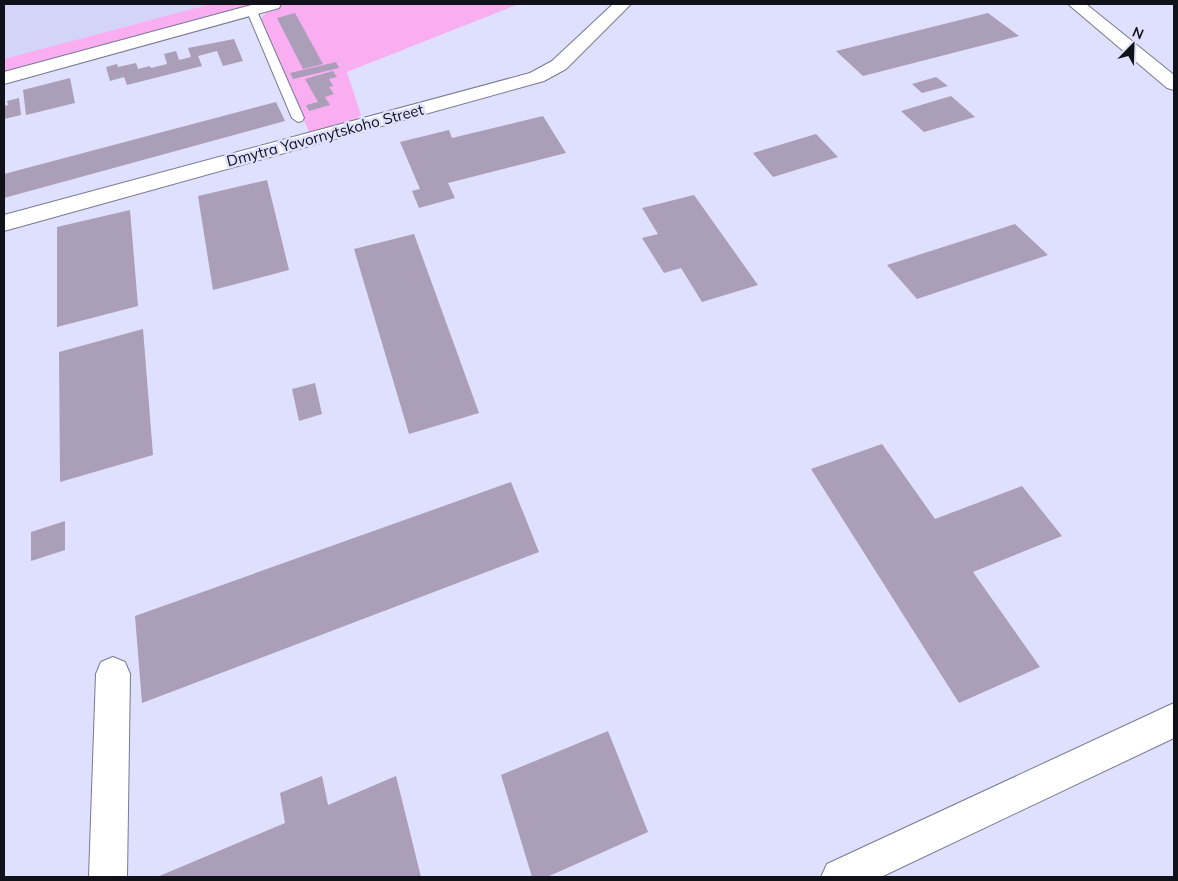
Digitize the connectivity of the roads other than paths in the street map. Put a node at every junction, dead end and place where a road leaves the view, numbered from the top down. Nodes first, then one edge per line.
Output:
1 (273, 4) edge
2 (623, 4) edge
3 (1076, 4) edge
4 (251, 10) junction
5 (4, 78) edge
6 (1174, 84) edge
7 (298, 118) dead end
8 (4, 223) edge
9 (113, 674) dead end
10 (1174, 720) edge
11 (108, 877) edge
12 (840, 877) edge

1 - 4 street
2 - 8 street, Dmytra Yavornytskoho Street
3 - 6 street
4 - 5 street
4 - 7 lane
9 - 11 street
10 - 12 street

